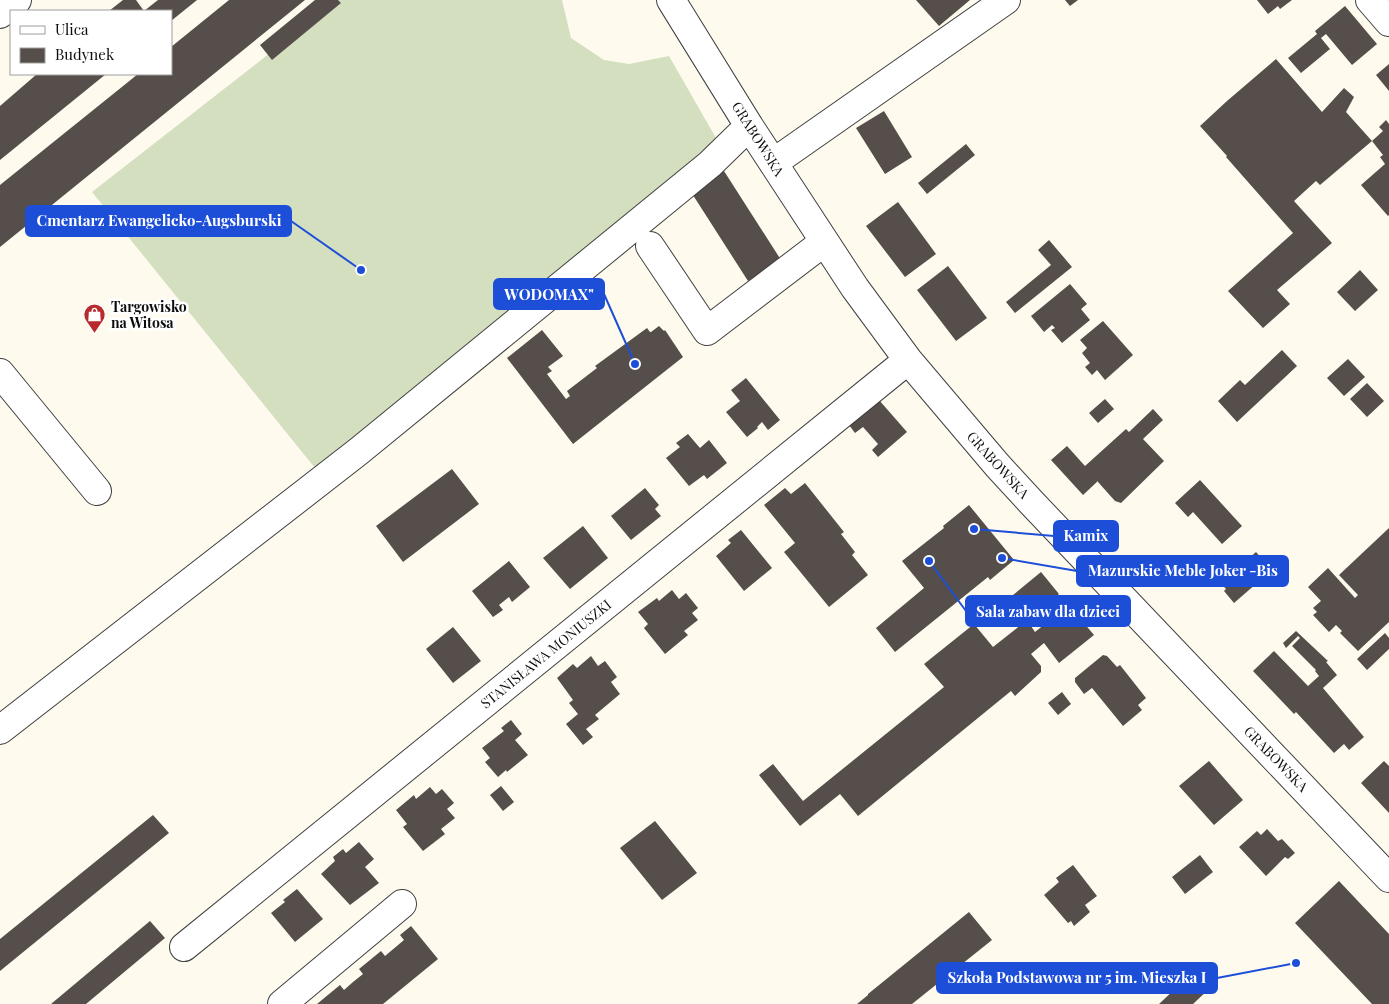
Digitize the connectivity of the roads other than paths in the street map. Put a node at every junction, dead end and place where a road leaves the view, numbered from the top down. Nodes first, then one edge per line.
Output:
1 (17, 0) edge
2 (671, 0) edge
3 (1006, 0) edge
4 (1370, 0) edge
5 (0, 14) edge
6 (1389, 22) edge
7 (749, 126) junction
8 (773, 163) junction
9 (824, 242) junction
10 (650, 246) dead end
11 (908, 360) junction
12 (0, 373) edge
13 (97, 491) dead end
14 (0, 730) edge
15 (1389, 878) edge
16 (402, 904) dead end
17 (184, 947) dead end
18 (282, 1004) edge

1 - 5 street
2 - 7 street, GRABOWSKA
3 - 8 street
4 - 6 street
7 - 8 street, GRABOWSKA
7 - 14 street
8 - 9 street, GRABOWSKA
9 - 10 street
9 - 11 street, GRABOWSKA
11 - 15 street, GRABOWSKA
11 - 17 street, STANISŁAWA MONIUSZKI
12 - 13 street
16 - 18 street

